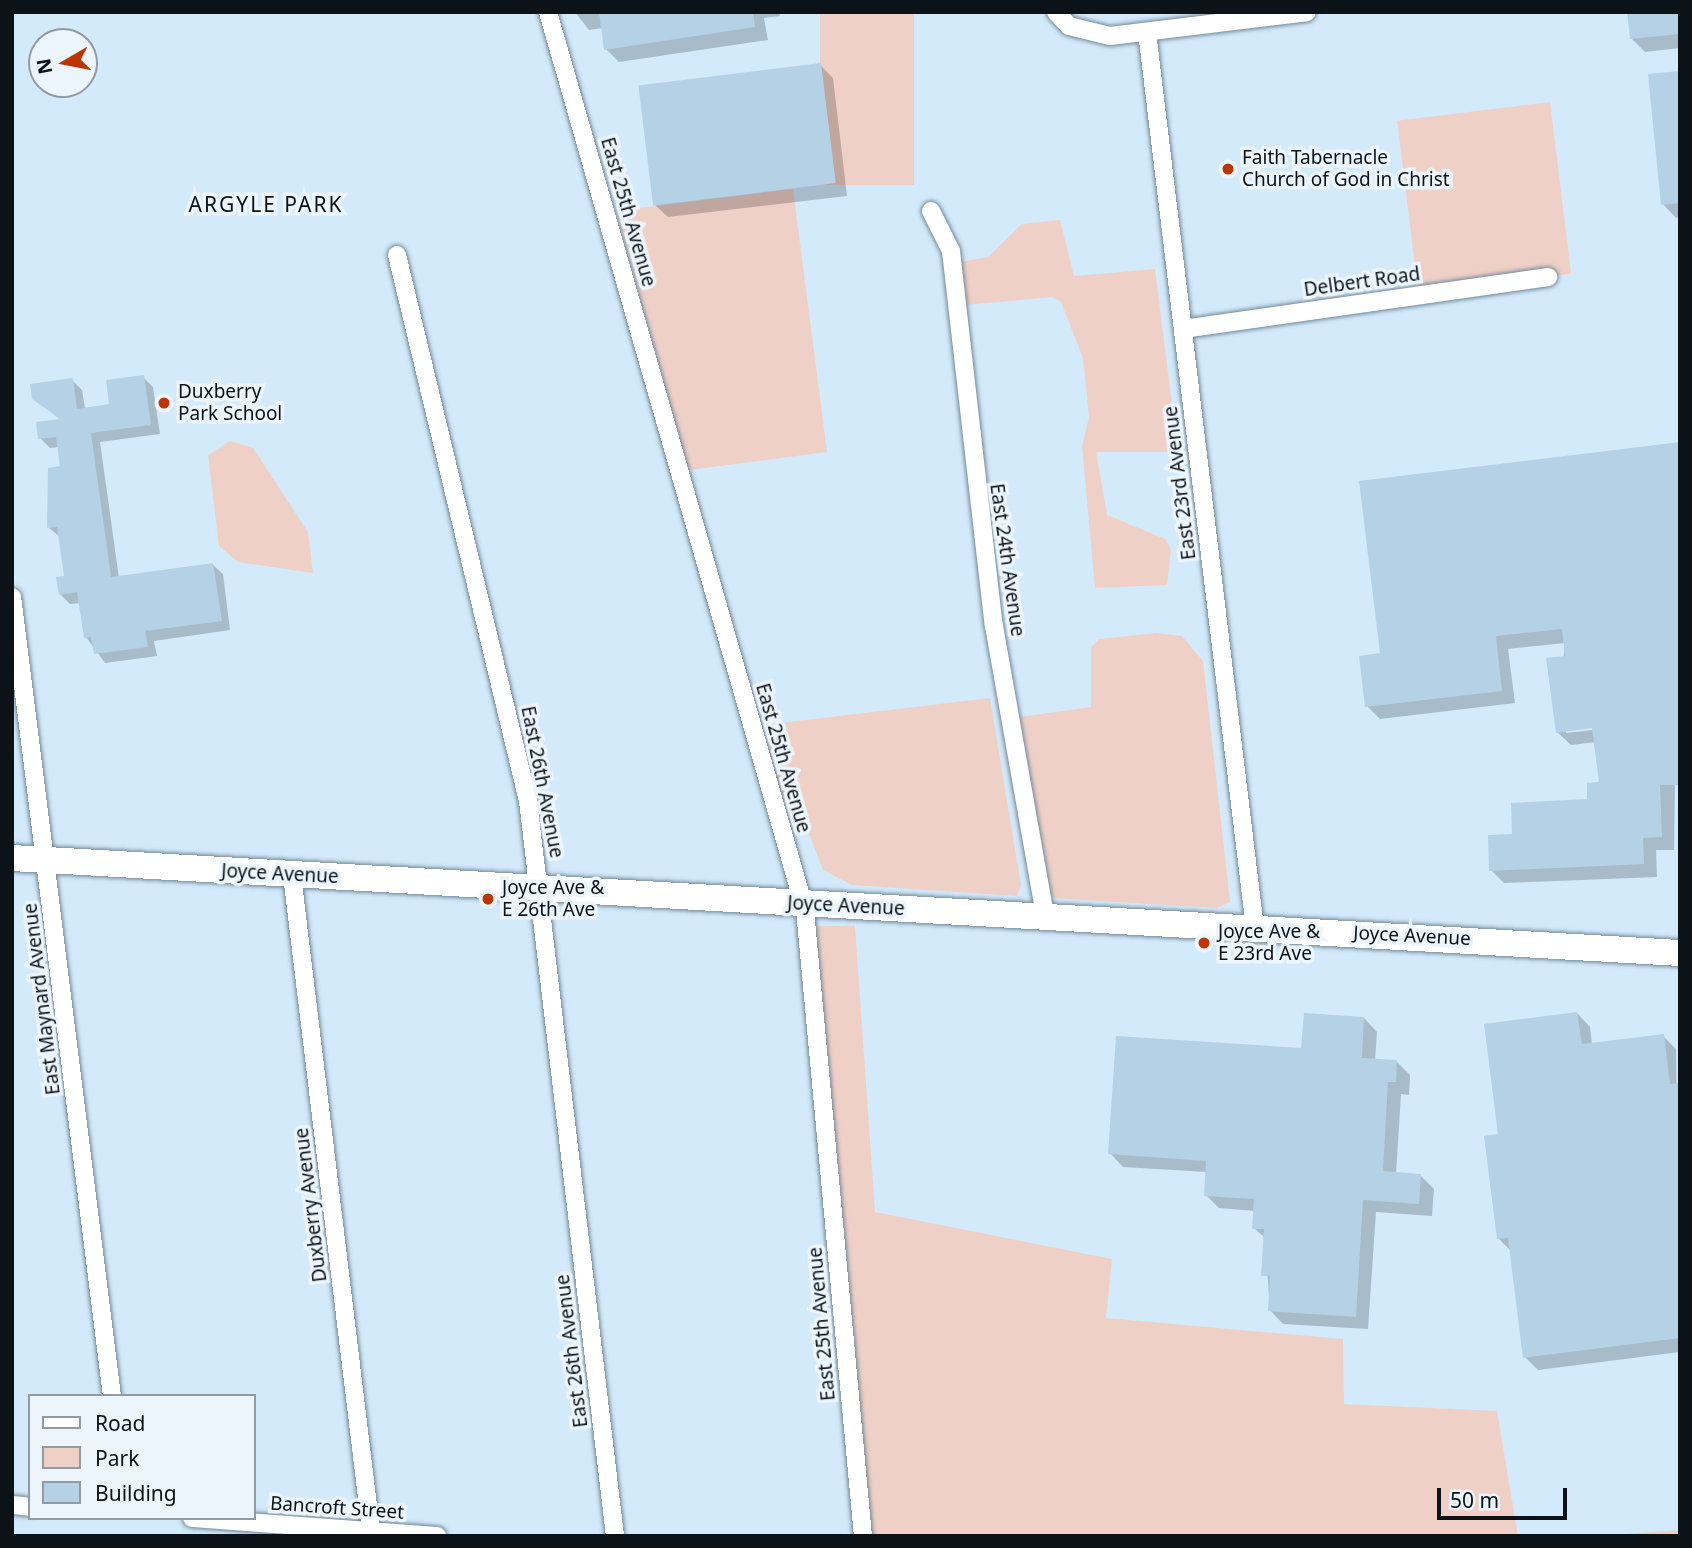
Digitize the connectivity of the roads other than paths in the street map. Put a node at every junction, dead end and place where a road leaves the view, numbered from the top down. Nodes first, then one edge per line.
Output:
1 (548, 12) edge
2 (1056, 12) edge
3 (1307, 12) edge
4 (1264, 15) edge
5 (1147, 32) junction
6 (931, 211) dead end
7 (397, 255) dead end
8 (1548, 277) dead end
9 (1183, 328) junction
10 (12, 597) edge
11 (12, 858) edge
12 (48, 860) junction
13 (292, 875) junction
14 (539, 888) junction
15 (803, 904) junction
16 (1045, 916) junction
17 (1255, 928) junction
18 (1680, 953) edge
19 (111, 1394) edge
20 (220, 1520) edge
21 (371, 1531) junction
22 (437, 1536) edge
23 (615, 1536) edge
24 (863, 1536) edge

1 - 15 street, East 25th Avenue
2 - 5 street
3 - 4 street
4 - 5 street
5 - 9 street, East 23rd Avenue
6 - 16 street, East 24th Avenue
7 - 14 street, East 26th Avenue
8 - 9 street, Delbert Road
9 - 17 street, East 23rd Avenue
10 - 12 street, East Maynard Avenue
11 - 12 street, Joyce Avenue
12 - 13 street, Joyce Avenue
12 - 19 street, East Maynard Avenue
13 - 14 street, Joyce Avenue
13 - 21 street, Duxberry Avenue
14 - 15 street, Joyce Avenue
14 - 23 street, East 26th Avenue
15 - 16 street, Joyce Avenue
15 - 24 street, East 25th Avenue
16 - 17 street, Joyce Avenue
17 - 18 street, Joyce Avenue
20 - 21 street, Bancroft Street
21 - 22 street, Bancroft Street

